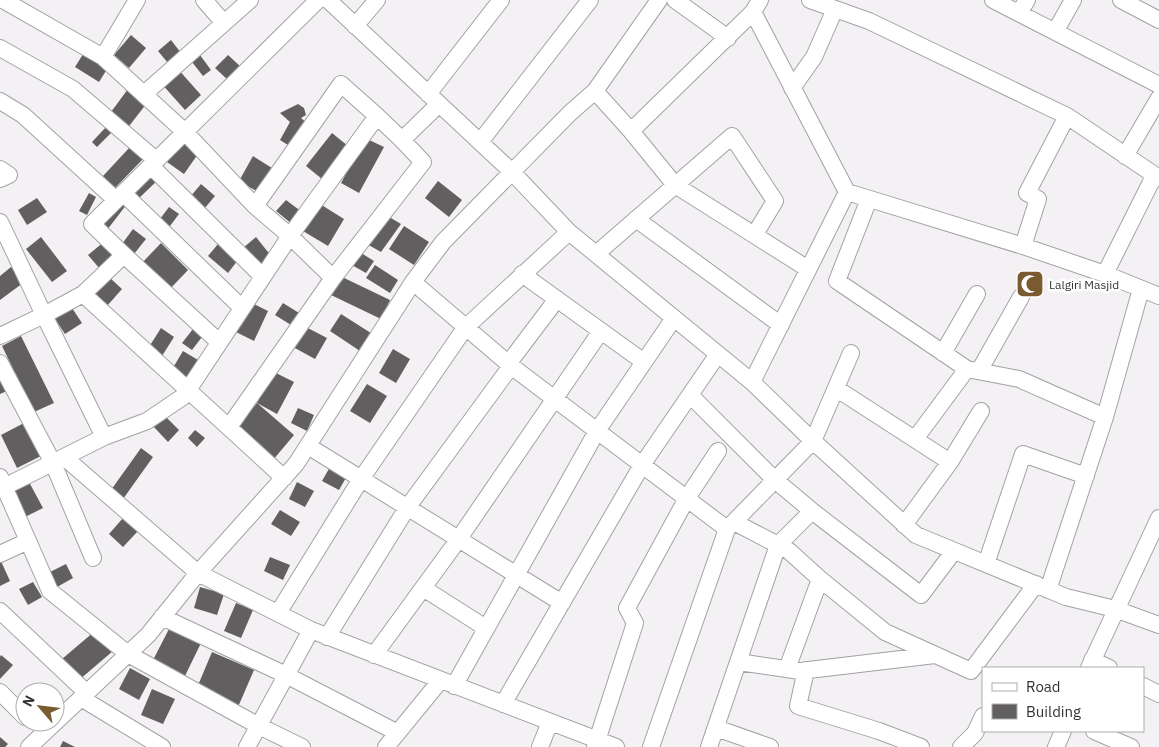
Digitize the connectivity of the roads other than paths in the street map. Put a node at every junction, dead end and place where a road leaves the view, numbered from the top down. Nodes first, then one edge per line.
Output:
1 (3, 0) edge
2 (137, 0) edge
3 (204, 0) edge
4 (250, 0) edge
5 (318, 0) edge
6 (328, 0) edge
7 (377, 0) edge
8 (501, 0) edge
9 (590, 0) edge
10 (659, 0) edge
11 (675, 0) edge
12 (810, 0) edge
13 (993, 0) edge
14 (1073, 0) edge
15 (1121, 0) edge
16 (756, 6) edge
17 (1023, 7) edge
18 (835, 9) junction
19 (1159, 20) edge
20 (224, 23) junction
21 (356, 26) junction
22 (1055, 32) junction
23 (728, 38) junction
24 (0, 48) edge
25 (103, 56) junction
26 (1159, 85) edge
27 (792, 88) junction
28 (595, 91) junction
29 (144, 94) junction
30 (434, 99) junction
31 (0, 101) edge
32 (1157, 107) edge
33 (377, 116) junction
34 (1067, 116) junction
35 (631, 131) junction
36 (185, 132) junction
37 (402, 140) junction
38 (480, 142) junction
39 (1125, 156) junction
40 (153, 163) junction
41 (0, 169) edge
42 (512, 172) junction
43 (1156, 177) edge
44 (0, 179) edge
45 (675, 185) junction
46 (847, 192) junction
47 (120, 197) junction
48 (870, 199) junction
49 (255, 206) junction
50 (636, 219) junction
51 (0, 222) edge
52 (569, 232) junction
53 (755, 234) junction
54 (290, 236) junction
55 (1023, 246) junction
56 (596, 254) junction
57 (124, 255) junction
58 (808, 269) junction
59 (522, 274) junction
60 (1105, 274) junction
61 (263, 277) junction
62 (333, 278) junction
63 (413, 282) junction
64 (1141, 289) junction
65 (83, 294) junction
66 (977, 294) dead end
67 (1159, 296) edge
68 (1021, 297) dead end
69 (557, 299) junction
70 (242, 308) junction
71 (44, 315) junction
72 (674, 318) junction
73 (780, 324) junction
74 (465, 328) junction
75 (601, 331) junction
76 (0, 336) edge
77 (219, 342) junction
78 (851, 353) dead end
79 (944, 353) junction
80 (718, 354) junction
81 (644, 362) junction
82 (0, 363) edge
83 (510, 365) junction
84 (973, 370) junction
85 (752, 382) junction
86 (837, 388) junction
87 (189, 391) junction
88 (690, 395) junction
89 (555, 399) junction
90 (981, 411) dead end
91 (1105, 417) junction
92 (229, 427) junction
93 (597, 431) junction
94 (104, 437) junction
95 (915, 439) junction
96 (813, 441) junction
97 (308, 446) junction
98 (718, 451) dead end
99 (58, 460) junction
100 (950, 462) junction
101 (642, 465) junction
102 (1086, 476) junction
103 (284, 478) junction
104 (361, 479) junction
105 (775, 480) junction
106 (2, 484) edge
107 (687, 498) junction
108 (407, 508) junction
109 (812, 511) junction
110 (1159, 518) edge
111 (904, 525) junction
112 (731, 526) junction
113 (458, 540) junction
114 (28, 541) junction
115 (778, 545) junction
116 (1154, 545) edge
117 (954, 551) junction
118 (0, 554) edge
119 (93, 558) dead end
120 (986, 564) junction
121 (198, 573) junction
122 (515, 576) junction
123 (820, 579) junction
124 (1042, 587) junction
125 (423, 588) junction
126 (562, 603) junction
127 (1115, 609) junction
128 (0, 611) edge
129 (278, 613) junction
130 (162, 617) junction
131 (1159, 625) edge
132 (486, 628) junction
133 (311, 630) junction
134 (327, 637) junction
135 (128, 654) junction
136 (374, 655) junction
137 (935, 655) junction
138 (738, 662) junction
139 (1090, 664) edge
140 (982, 667) edge
141 (1104, 667) edge
142 (787, 669) junction
143 (806, 670) junction
144 (977, 674) edge
145 (286, 675) junction
146 (447, 684) junction
147 (1144, 686) edge
148 (1159, 694) edge
149 (84, 695) junction
150 (2, 699) edge
151 (503, 704) junction
152 (15, 709) edge
153 (982, 718) edge
154 (550, 722) junction
155 (258, 726) junction
156 (716, 728) junction
157 (396, 732) junction
158 (1063, 732) edge
159 (1096, 732) edge
160 (42, 734) joint
161 (597, 743) edge
162 (29, 747) edge
163 (162, 747) edge
164 (247, 747) edge
165 (302, 747) edge
166 (386, 747) edge
167 (540, 747) edge
168 (616, 747) edge
169 (650, 747) edge
170 (709, 747) edge
171 (770, 747) edge
172 (920, 747) edge
173 (961, 747) edge
174 (1056, 747) edge
175 (1131, 747) edge

1 - 25 street
2 - 25 street
3 - 20 street
4 - 20 street
5 - 36 street
6 - 21 street
7 - 21 street
8 - 30 street
9 - 38 street
10 - 28 street
11 - 23 street
12 - 18 street
13 - 17 street
14 - 22 street
15 - 19 street
16 - 23 street
16 - 27 street
17 - 22 street
18 - 27 street
18 - 34 street
20 - 29 street
21 - 30 street
22 - 26 street
23 - 35 street
24 - 40 street
25 - 29 street
27 - 46 street
28 - 35 street
28 - 42 street
29 - 36 street
30 - 37 street
30 - 38 street
31 - 47 street
32 - 39 street
33 - 37 street
33 - 49 street
33 - 54 street
34 - 39 street
34 - 55 street
35 - 45 street
36 - 40 street
36 - 49 street
37 - 62 street
38 - 42 street
39 - 43 street
40 - 47 street
40 - 61 street
41 - 44 street
42 - 52 street
42 - 63 street
43 - 60 street
45 - 50 street
45 - 53 street
45 - 53 street
46 - 48 street
46 - 58 street
47 - 57 street
47 - 70 street
48 - 55 street
48 - 79 street
49 - 54 street
50 - 56 street
50 - 73 street
51 - 71 street
52 - 56 street
52 - 59 street
53 - 58 street
54 - 61 street
54 - 62 street
55 - 60 street
56 - 72 street
57 - 65 street
57 - 77 street
58 - 73 street
59 - 69 street
59 - 74 street
60 - 64 street
61 - 70 street
62 - 92 street
63 - 74 street
63 - 97 street
64 - 67 street
64 - 91 street
65 - 71 street
65 - 87 street
66 - 79 street
68 - 84 street
69 - 75 street
69 - 83 street
70 - 77 street
71 - 76 street
71 - 94 street
72 - 80 street
72 - 81 street
73 - 85 street
74 - 83 street
74 - 104 street
75 - 81 street
75 - 89 street
77 - 87 street
78 - 86 street
79 - 84 street
80 - 85 street
80 - 88 street
81 - 93 street
82 - 99 street
83 - 89 street
83 - 108 street
84 - 91 street
84 - 95 street
85 - 96 street
86 - 95 street
86 - 96 street
87 - 92 street
87 - 94 street
88 - 101 street
88 - 105 street
89 - 93 street
89 - 113 street
90 - 100 street
91 - 102 street
92 - 103 street
93 - 101 street
93 - 122 street
94 - 99 street
95 - 100 street
96 - 105 street
96 - 111 street
97 - 103 street
97 - 104 street
98 - 107 street
99 - 106 street
99 - 119 street
99 - 121 street
100 - 111 street
101 - 107 street
101 - 126 street
102 - 120 street
102 - 124 street
103 - 121 street
104 - 108 street
104 - 129 street
105 - 109 street
105 - 112 street
106 - 114 street
107 - 112 street
107 - 161 street
108 - 113 street
108 - 134 street
109 - 115 street
109 - 117 street
110 - 116 street
111 - 117 street
112 - 115 street
112 - 169 street
113 - 122 street
113 - 125 street
114 - 118 street
114 - 135 street
115 - 123 street
115 - 138 street
116 - 127 street
117 - 120 street
120 - 124 street
121 - 129 street
121 - 130 street
122 - 126 street
122 - 132 street
123 - 137 street
123 - 142 street
124 - 127 street
124 - 140 street
125 - 132 street
125 - 136 street
126 - 151 street
127 - 131 street
127 - 139 street
128 - 149 street
129 - 133 street
130 - 135 street
130 - 145 street
132 - 146 street
133 - 134 street
133 - 145 street
134 - 136 street
135 - 149 street
135 - 155 street
136 - 146 street
137 - 143 street
137 - 144 street
138 - 142 street
138 - 156 street
139 - 141 street
142 - 143 street
143 - 172 street
145 - 155 street
145 - 157 street
146 - 151 street
146 - 157 street
147 - 148 street
149 - 160 street
149 - 163 street
150 - 152 street
151 - 154 street
153 - 173 street
154 - 161 street
154 - 167 street
155 - 164 street
155 - 165 street
156 - 170 street
156 - 171 street
157 - 166 street
158 - 174 street
159 - 175 street
160 - 162 street
161 - 168 street

